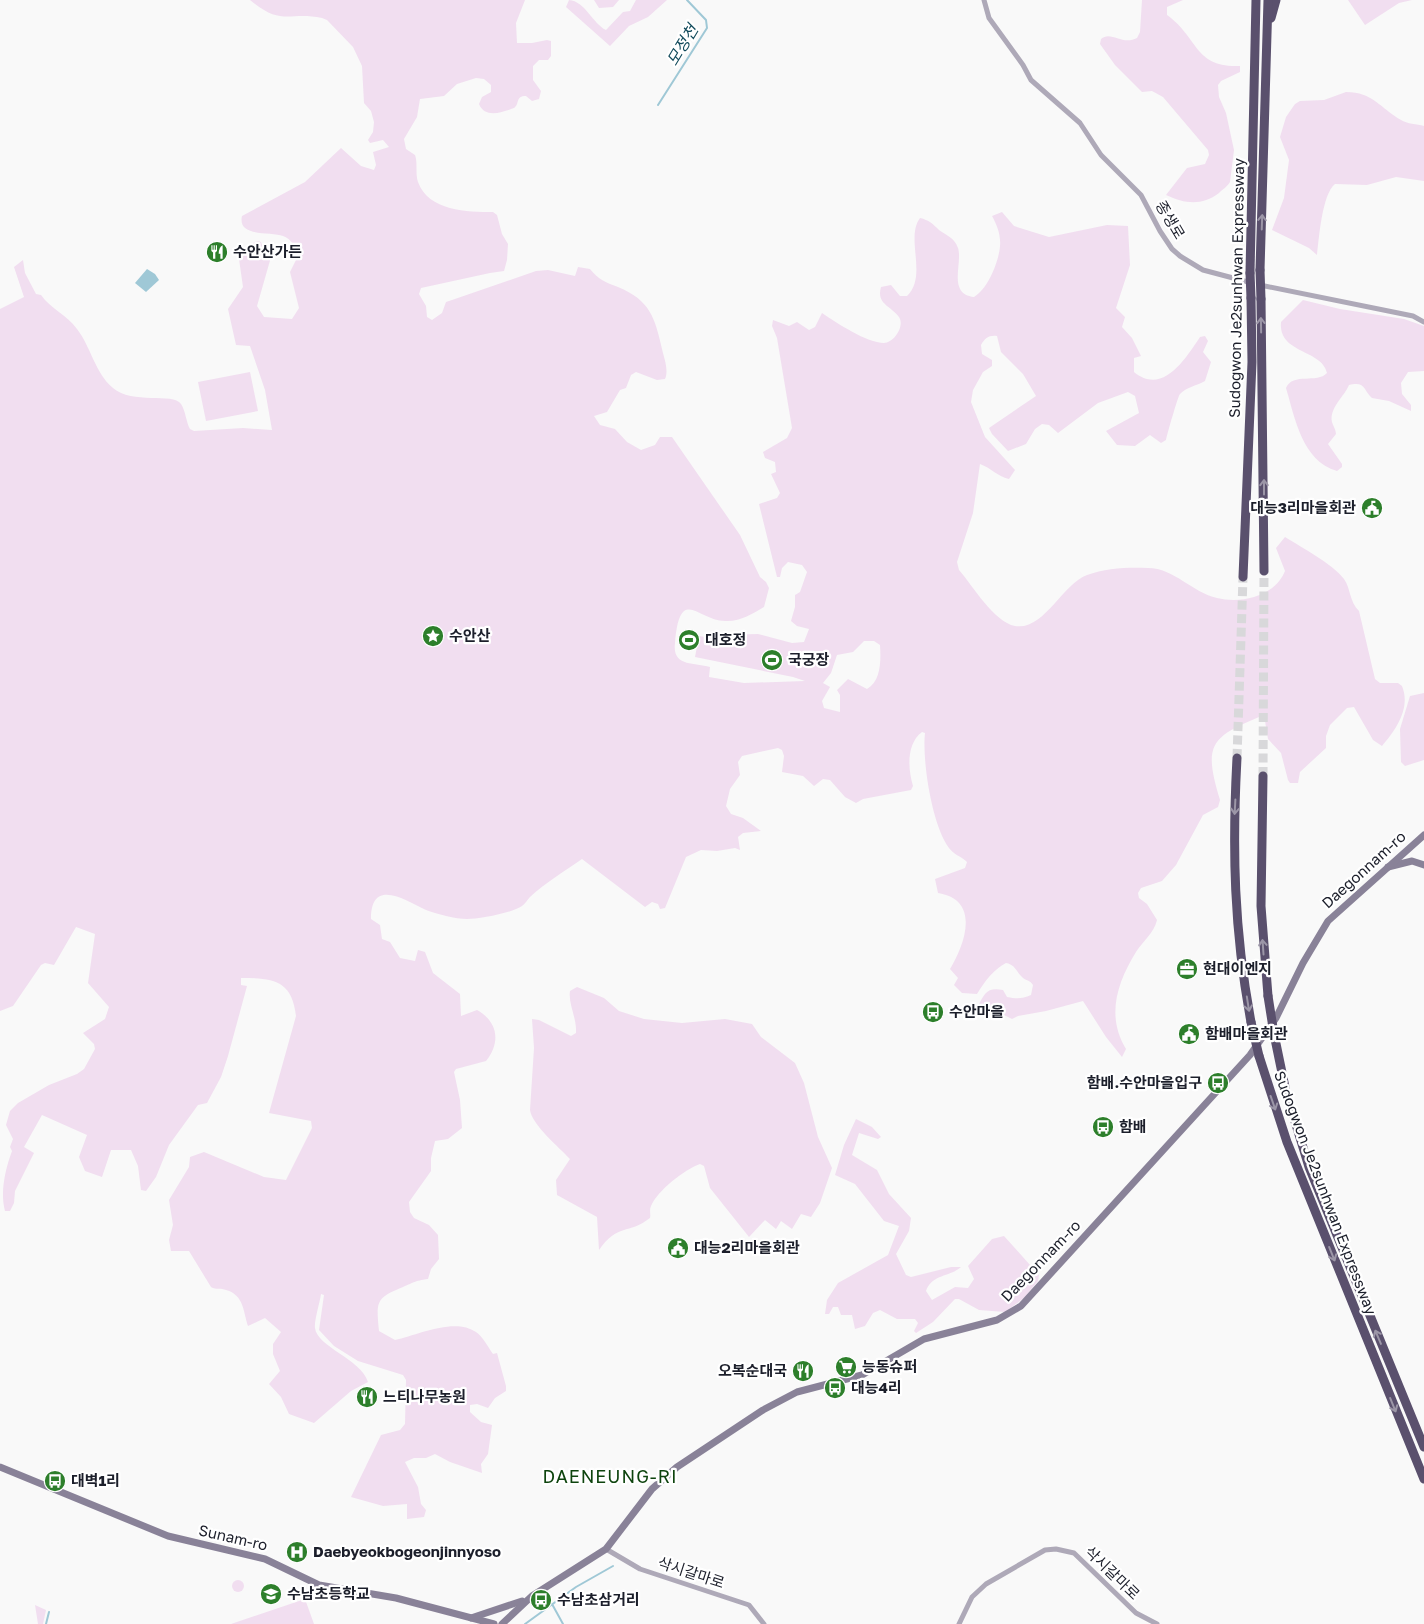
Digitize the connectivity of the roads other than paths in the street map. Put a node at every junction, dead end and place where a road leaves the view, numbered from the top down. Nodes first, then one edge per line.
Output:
1 (984, 0) edge
2 (1255, 0) edge
3 (1268, 0) edge
4 (1276, 0) edge
5 (1266, 50) junction
6 (1424, 322) edge
7 (1264, 571) tunnel mouth
8 (1243, 577) tunnel mouth
9 (1237, 758) tunnel mouth
10 (1263, 776) tunnel mouth
11 (1424, 836) edge
12 (1424, 865) edge
13 (1386, 868) junction
14 (1424, 1447) edge
15 (0, 1467) edge
16 (1424, 1479) edge
17 (606, 1549) junction
18 (532, 1596) junction
19 (471, 1618) junction
20 (480, 1622) edge
21 (494, 1624) edge
22 (502, 1624) edge
23 (764, 1624) edge
24 (959, 1624) edge
25 (1157, 1624) edge

1 - 6 street, 종생로
2 - 8 highway, Sudogwon Je2sunhwan Expressway, bridge
3 - 5 highway, Sudogwon Je2sunhwan Expressway
4 - 5 highway
7 -> 5 highway, Sudogwon Je2sunhwan Expressway, bridge
9 -> 16 highway, Sudogwon Je2sunhwan Expressway, bridge
14 -> 10 highway, Sudogwon Je2sunhwan Expressway, bridge
11 - 13 street, Daegonnam-ro
12 - 13 street
13 - 17 street, Daegonnam-ro
15 - 19 street, Sunam-ro
17 - 18 street, Daegonnam-ro
17 - 23 street, 삭시갈마로
18 - 19 street
18 - 22 street, Daegonnam-ro
19 - 20 street, Sunam-ro
20 - 21 street, Sunam-ro
24 - 25 street, 삭시갈마로

